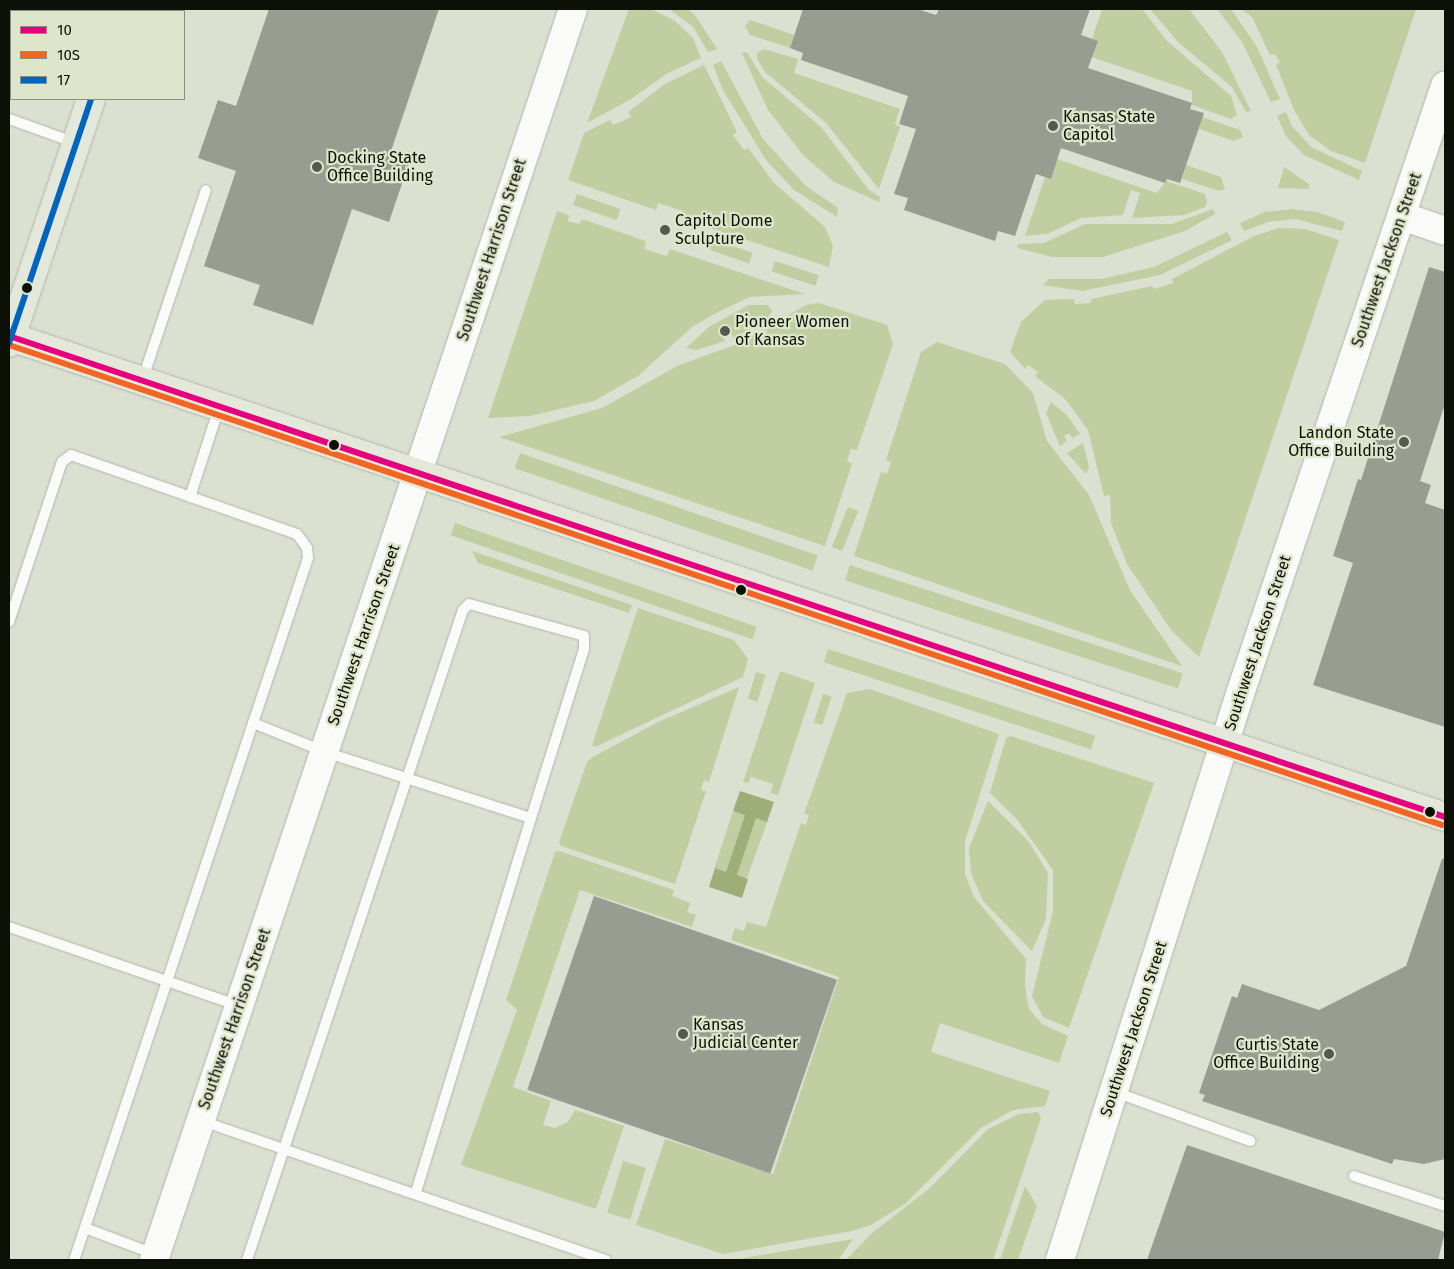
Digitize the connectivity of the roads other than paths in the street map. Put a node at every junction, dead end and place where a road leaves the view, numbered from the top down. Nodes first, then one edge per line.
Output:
1 (573, 9) edge
2 (1445, 86) edge
3 (90, 100) edge
4 (9, 119) edge
5 (76, 143) junction
6 (206, 190) dead end
7 (1402, 216) junction
8 (1445, 231) edge
9 (9, 339) edge
10 (142, 381) junction
11 (219, 407) junction
12 (418, 473) junction
13 (190, 497) junction
14 (9, 622) edge
15 (253, 723) junction
16 (1225, 744) junction
17 (325, 752) junction
18 (409, 779) junction
19 (1445, 817) edge
20 (531, 818) junction
21 (9, 927) edge
22 (167, 981) junction
23 (239, 1006) junction
24 (1114, 1092) junction
25 (201, 1120) junction
26 (1250, 1141) dead end
27 (284, 1149) junction
28 (1354, 1176) dead end
29 (415, 1194) junction
30 (1445, 1206) edge
31 (85, 1228) junction
32 (155, 1258) edge
33 (74, 1260) edge
34 (247, 1260) edge
35 (605, 1260) edge
36 (1060, 1260) edge

1 - 12 street, Southwest Harrison Street
2 - 7 street, Southwest Jackson Street
3 - 5 main road
4 - 5 lane
5 - 9 main road
6 - 10 lane
7 - 8 street
7 - 16 street, Southwest Jackson Street
9 - 10 main road
10 - 11 main road
11 - 12 main road
11 - 13 lane
12 - 16 main road
12 - 17 street, Southwest Harrison Street
13 - 14 lane
13 - 15 lane
15 - 17 lane
15 - 22 lane
16 - 19 main road
16 - 24 street, Southwest Jackson Street
17 - 18 lane
17 - 23 street, Southwest Harrison Street
18 - 20 lane
18 - 20 lane
18 - 27 lane
20 - 29 lane
21 - 22 lane
22 - 23 lane
22 - 31 lane
23 - 25 street, Southwest Harrison Street
24 - 26 lane
24 - 36 street, Southwest Jackson Street
25 - 27 lane
25 - 32 street, Southwest Harrison Street
27 - 29 lane
27 - 34 lane
28 - 30 lane
29 - 35 lane
31 - 32 lane
31 - 33 lane

